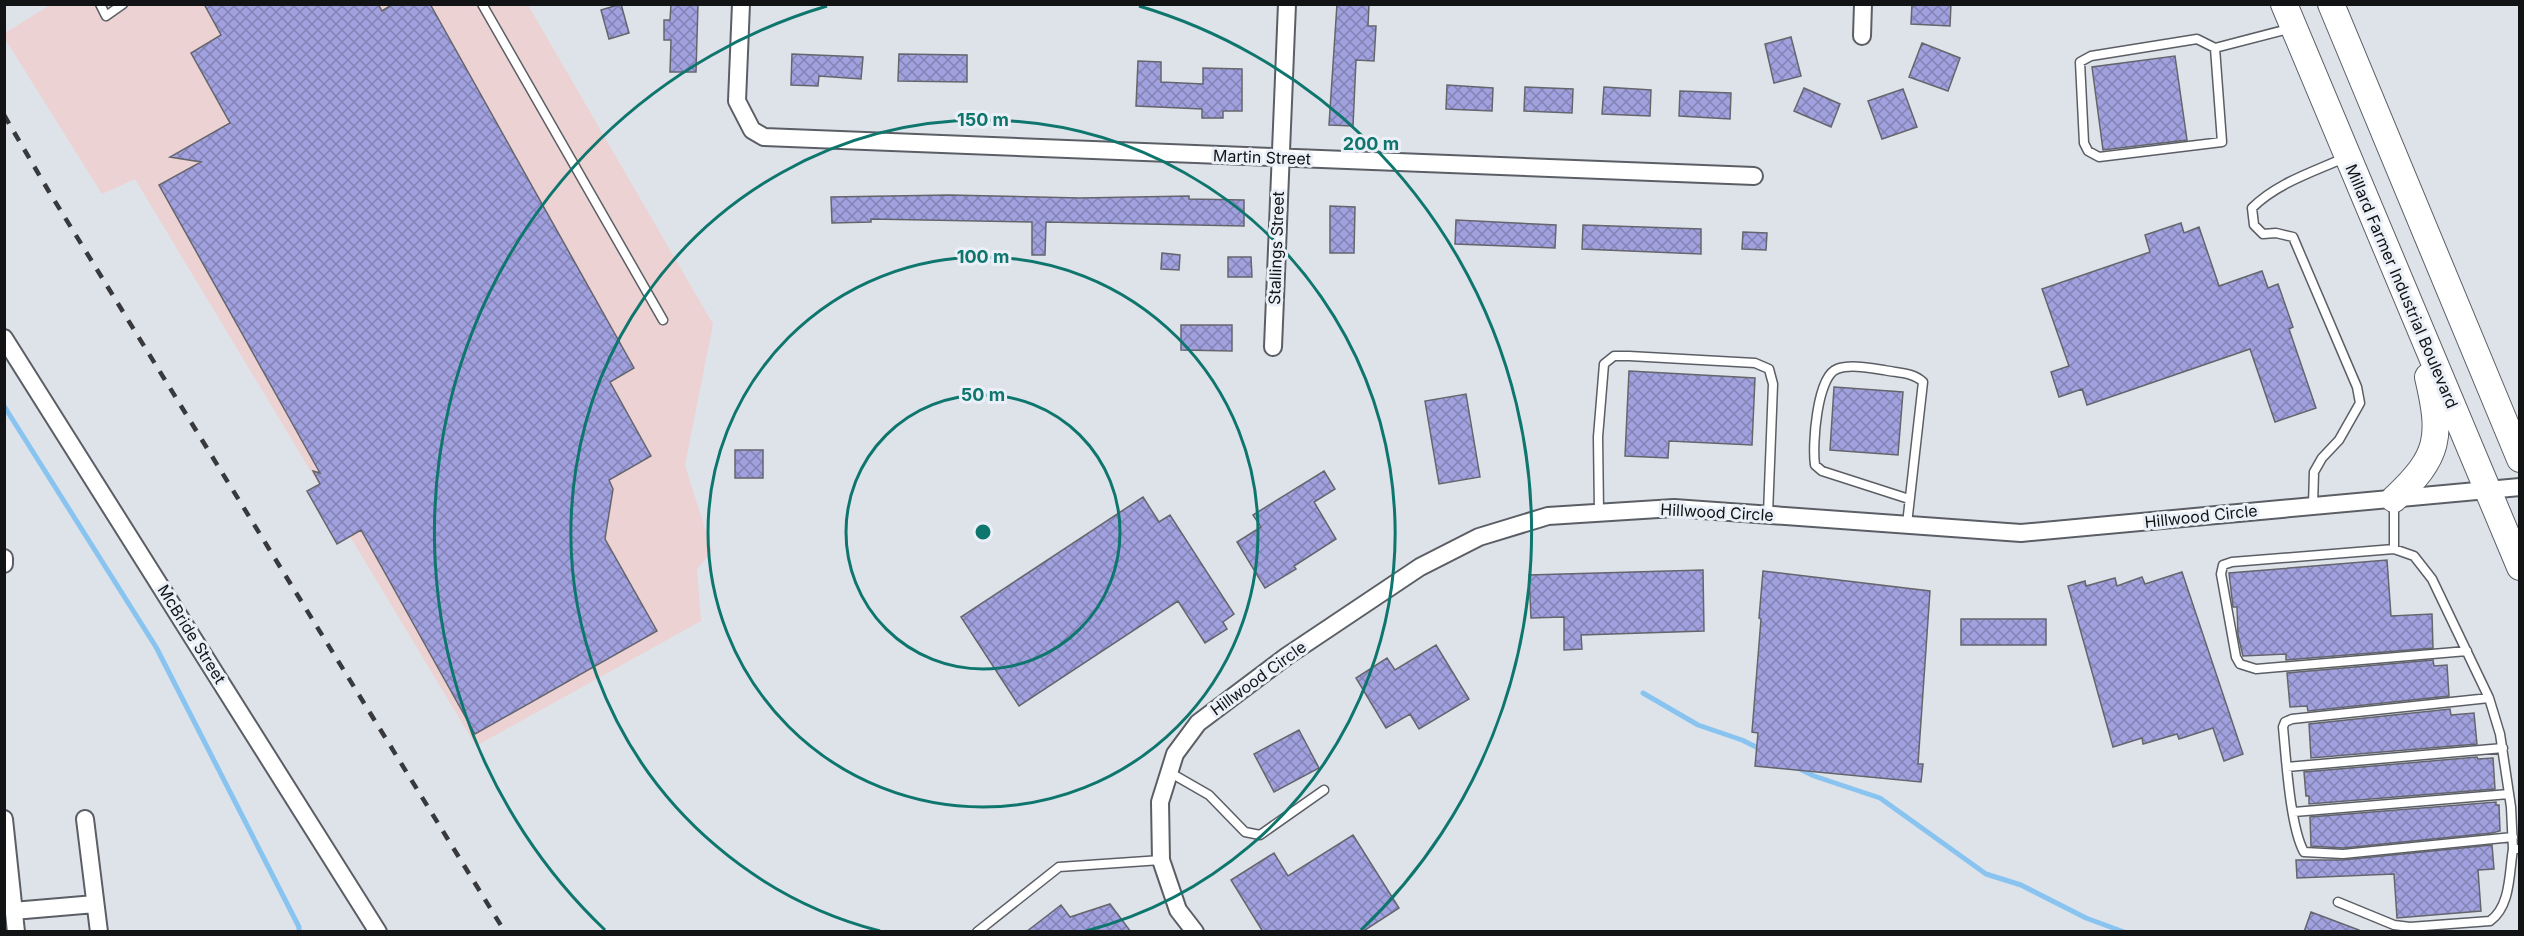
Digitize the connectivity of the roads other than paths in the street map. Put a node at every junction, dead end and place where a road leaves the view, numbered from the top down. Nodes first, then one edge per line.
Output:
1 (100, 4) edge
2 (123, 4) edge
3 (482, 4) edge
4 (741, 4) edge
5 (1287, 4) edge
6 (1863, 4) edge
7 (2331, 4) edge
8 (2288, 16) edge
9 (1862, 36) dead end
10 (2215, 48) junction
11 (2348, 157) junction
12 (1279, 158) junction
13 (1754, 176) dead end
14 (2415, 318) junction
15 (663, 320) dead end
16 (4, 338) edge
17 (1273, 347) dead end
18 (2520, 459) edge
19 (2520, 487) edge
20 (2488, 491) junction
21 (1909, 499) junction
22 (2394, 499) junction
23 (2313, 505) junction
24 (1599, 512) junction
25 (1768, 514) junction
26 (1907, 524) junction
27 (2394, 549) junction
28 (4, 558) edge
29 (4, 564) edge
30 (2520, 567) edge
31 (2467, 651) junction
32 (2489, 698) junction
33 (2503, 748) junction
34 (2287, 767) junction
35 (1169, 772) junction
36 (1324, 790) dead end
37 (2509, 794) junction
38 (2294, 812) junction
39 (4, 819) edge
40 (85, 819) dead end
41 (2513, 837) junction
42 (2516, 849) edge
43 (1161, 860) junction
44 (2338, 902) dead end
45 (95, 904) junction
46 (14, 911) junction
47 (16, 932) edge
48 (99, 932) edge
49 (378, 932) edge
50 (977, 932) edge
51 (1195, 932) edge

1 - 2 lane
3 - 15 lane
4 - 12 street, Martin Street
5 - 12 street, Stallings Street
6 - 9 street
7 - 18 main road
8 - 10 lane
8 - 11 main road, Millard Farmer Industrial Boulevard
10 - 10 lane
11 - 14 main road, Millard Farmer Industrial Boulevard
11 - 23 lane
12 - 13 street, Martin Street
12 - 17 street, Stallings Street
14 - 20 main road, Millard Farmer Industrial Boulevard
14 - 22 main road
16 - 49 street, McBride Street
19 - 20 street, Hillwood Circle
20 - 22 street, Hillwood Circle
20 - 30 main road, Millard Farmer Industrial Boulevard
21 - 21 lane
21 - 26 lane
22 - 23 street, Hillwood Circle
22 - 27 lane
23 - 26 street, Hillwood Circle
24 - 25 street, Hillwood Circle
24 - 25 lane
24 - 35 street, Hillwood Circle
25 - 26 street, Hillwood Circle
27 - 31 lane
27 - 31 lane
28 - 29 street
31 - 32 lane
32 - 33 lane
32 - 34 lane
33 - 34 lane
33 - 37 lane
34 - 38 lane
35 - 36 lane
35 - 43 street, Hillwood Circle
37 - 38 lane
37 - 41 lane
38 - 41 lane
39 - 46 street
40 - 45 street
41 - 42 lane
42 - 44 lane
43 - 50 lane
43 - 51 street, Hillwood Circle
45 - 46 street
45 - 48 street
46 - 47 street

